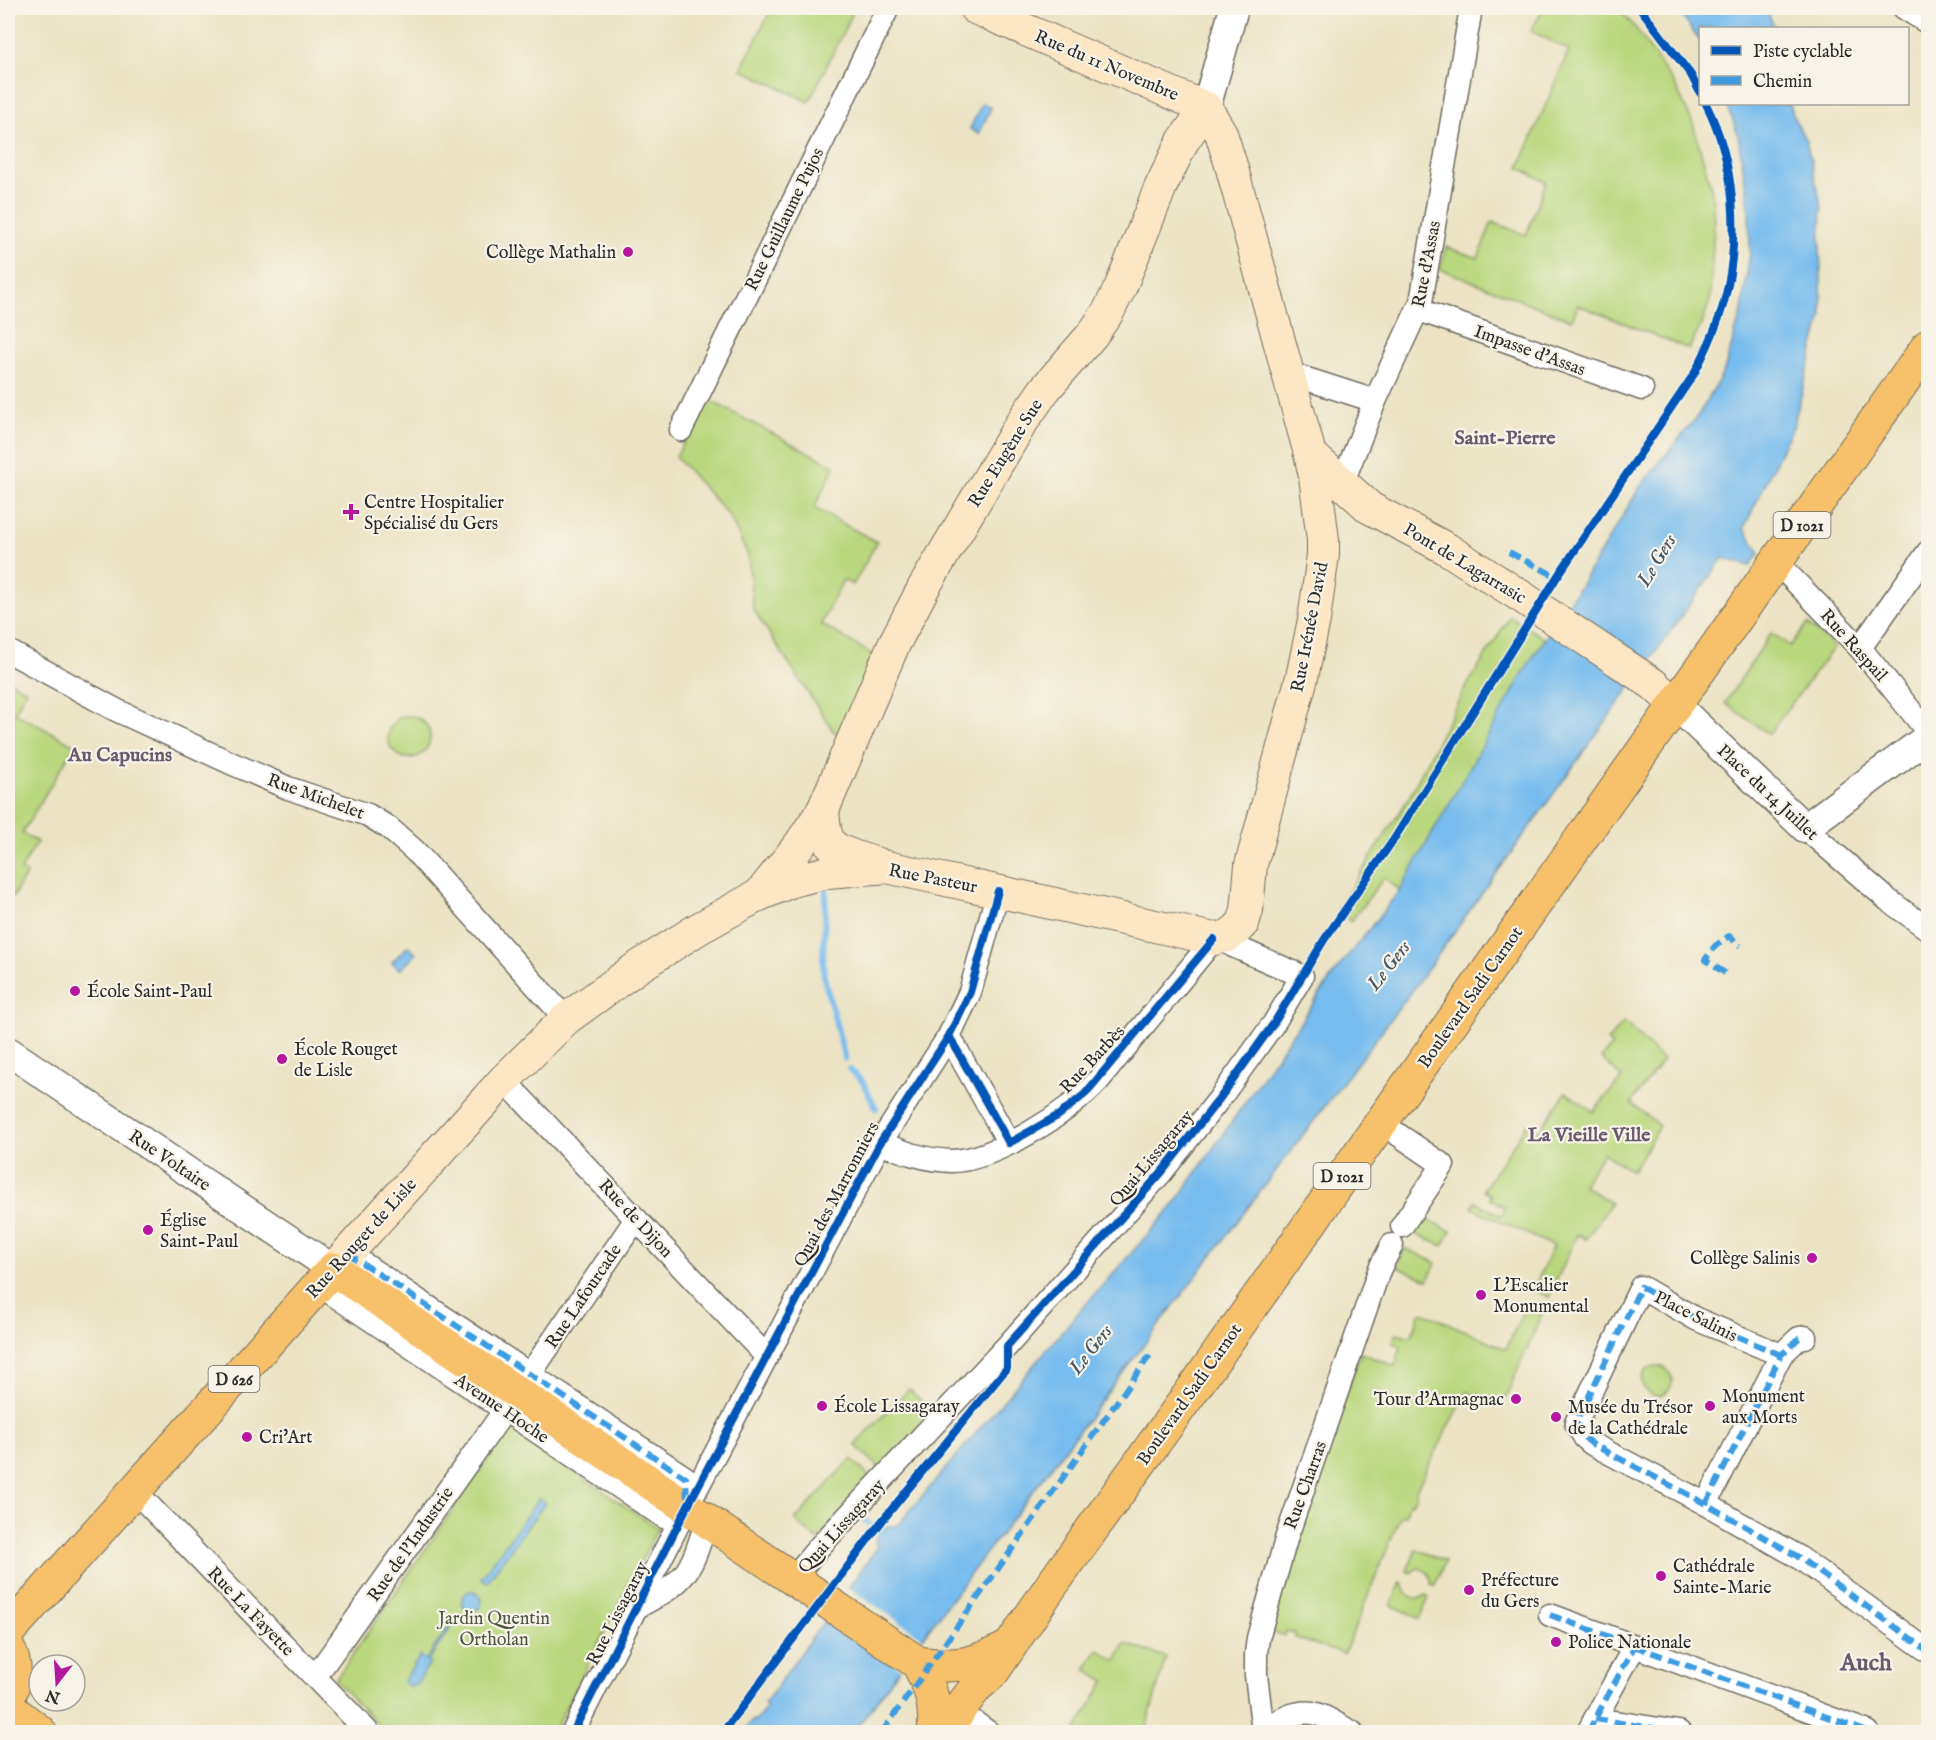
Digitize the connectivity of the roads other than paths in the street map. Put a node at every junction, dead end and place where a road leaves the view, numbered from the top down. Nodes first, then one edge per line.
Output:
1 (888, 8) edge
2 (975, 8) edge
3 (1234, 8) edge
4 (1471, 8) edge
5 (1904, 8) edge
6 (1929, 23) edge
7 (1206, 108) junction
8 (1229, 158) junction
9 (1172, 165) junction
10 (1419, 310) junction
11 (1929, 346) edge
12 (1288, 373) junction
13 (1642, 389) dead end
14 (1375, 401) junction
15 (681, 430) dead end
16 (1310, 454) junction
17 (1342, 484) junction
18 (1370, 508) junction
19 (1329, 530) junction
20 (1929, 552) edge
21 (1776, 562) junction
22 (1860, 648) junction
23 (8, 651) edge
24 (1664, 694) junction
25 (1927, 741) edge
26 (823, 810) junction
27 (1805, 828) junction
28 (887, 867) junction
29 (998, 891) junction
30 (759, 895) junction
31 (1929, 929) edge
32 (1218, 938) junction
33 (566, 1019) junction
34 (949, 1036) junction
35 (8, 1051) edge
36 (504, 1080) junction
37 (1381, 1123) junction
38 (880, 1143) junction
39 (1009, 1143) junction
40 (924, 1159) joint
41 (636, 1219) junction
42 (333, 1269) junction
43 (1805, 1337) dead end
44 (1781, 1355) junction
45 (766, 1356) junction
46 (530, 1374) junction
47 (505, 1410) junction
48 (134, 1490) junction
49 (1706, 1504) junction
50 (697, 1514) junction
51 (797, 1580) junction
52 (637, 1607) junction
53 (1550, 1615) dead end
54 (8, 1632) edge
55 (1009, 1647) junction
56 (1634, 1647) junction
57 (8, 1648) edge
58 (1929, 1651) edge
59 (918, 1663) junction
60 (315, 1677) junction
61 (8, 1698) edge
62 (8, 1707) edge
63 (944, 1719) edge
64 (1591, 1726) edge
65 (40, 1732) edge
66 (368, 1732) edge
67 (573, 1732) edge
68 (988, 1732) edge
69 (1263, 1732) edge
70 (1352, 1732) edge
71 (1679, 1732) edge
72 (1868, 1732) edge

1 - 15 street, Rue Guillaume Pujos
2 - 7 main road, Rue du 11 Novembre
3 - 7 street
4 - 10 street, Rue d'Assas
5 - 6 street
7 - 8 main road, Rue Irénée David
7 - 9 main road, Rue Eugène Sue / D 626
8 - 9 main road
8 - 12 main road, Rue Irénée David
9 - 26 main road, Rue Eugène Sue / D 626
10 - 13 street, Impasse d'Assas
10 - 14 street, Rue d'Assas
11 - 21 main road, Boulevard Sadi Carnot / D 1021
12 - 14 street
12 - 16 main road, Rue Irénée David
14 - 17 street, Rue d'Assas
16 - 17 main road, Pont de Lagarrasic
16 - 19 main road, Rue Irénée David
17 - 18 main road, Pont de Lagarrasic
17 - 19 main road, Rue d'Assas
18 - 19 main road
18 - 24 main road, Pont de Lagarrasic
19 - 32 main road, Rue Irénée David
20 - 22 street
21 - 22 street, Rue Raspail
21 - 24 main road, Boulevard Sadi Carnot / D 1021
22 - 25 street, Rue Raspail
23 - 33 street, Rue Michelet
24 - 27 street, Place du 14 Juillet
24 - 37 main road, Boulevard Sadi Carnot / D 1021
25 - 27 street
26 - 28 main road
26 - 30 main road, Rue Eugène Sue / D 626
27 - 31 street, Place du 14 Juillet
28 - 29 main road, Rue Pasteur
28 - 30 main road, Rue Pasteur
29 - 32 main road, Rue Pasteur
29 - 34 street, Quai des Marronniers
30 - 33 main road, Rue Rouget de Lisle / D 626
32 - 39 street, Rue Barbès
32 - 51 street, Quai Lissagaray
33 - 36 main road, Rue Rouget de Lisle / D 626
34 - 38 street, Quai des Marronniers
34 - 39 street
35 - 42 street, Rue Voltaire
36 - 41 street, Rue de Dijon
36 - 42 main road, Rue Rouget de Lisle / D 626
37 - 55 main road, Boulevard Sadi Carnot / D 1021
37 - 69 street, Rue Charras
38 - 40 street, Quai des Marronniers
38 - 45 street, Quai des Marronniers
39 - 40 street, Rue Barbès
41 - 45 street, Rue de Dijon
41 - 46 street, Rue Lafourcade
42 - 46 street
42 - 47 street, Avenue Hoche
42 - 48 main road, Rue Rouget de Lisle / D 626
42 - 50 main road, Avenue Hoche
43 - 44 street
44 - 49 street
44 - 49 street, Place Salinis
45 - 50 street, Quai des Marronniers
46 - 50 street
47 - 50 street, Avenue Hoche
47 - 60 street, Rue de l'Industrie
48 - 54 main road, Rue Rouget de Lisle / D 626
48 - 60 street, Rue La Fayette
49 - 58 street
50 - 51 main road, Avenue Hoche
50 - 52 street, Rue Lissagaray
50 - 52 street, Rue Lissagaray
51 - 59 main road, Avenue Hoche
52 - 67 street, Rue Lissagaray
53 - 56 street
55 - 59 main road, Boulevard Sadi Carnot
55 - 63 main road, Boulevard Sadi Carnot / D 1021
56 - 64 street
56 - 72 street
57 - 61 main road
59 - 63 main road
60 - 66 street, Rue La Fayette
62 - 65 main road
63 - 68 street
64 - 71 street
69 - 70 street

